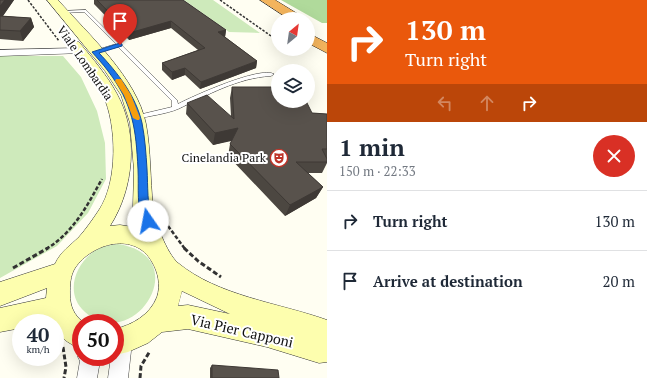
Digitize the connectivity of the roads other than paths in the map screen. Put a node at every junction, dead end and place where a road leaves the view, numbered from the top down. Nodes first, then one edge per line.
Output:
1 (39, 0) edge
2 (266, 0) edge
3 (252, 3) dead end
4 (57, 6) edge
5 (287, 12) edge
6 (271, 14) edge
7 (315, 28) edge
8 (327, 36) edge
9 (315, 41) edge
10 (120, 45) junction
11 (327, 49) edge
12 (73, 51) junction
13 (95, 52) junction
14 (0, 53) edge
15 (271, 74) dead end
16 (175, 108) junction
17 (136, 118) junction
18 (87, 242) junction
19 (156, 249) junction
20 (168, 269) junction
21 (60, 272) junction
22 (0, 294) edge
23 (60, 312) junction
24 (0, 320) edge
25 (157, 320) junction
26 (72, 334) edge
27 (327, 334) edge
28 (124, 340) edge
29 (327, 349) edge
30 (89, 366) edge
31 (119, 366) edge
32 (87, 378) edge
33 (118, 378) edge

1 - 12 main road, Viale Lombardia
2 - 5 highway
3 - 6 highway
4 - 10 lane
4 - 13 main road, Viale Lombardia
7 - 8 highway
9 - 11 highway
10 - 13 lane
10 - 16 lane
12 - 14 street
12 - 18 main road, Viale Lombardia
13 - 17 main road, Viale Lombardia
15 - 16 lane
16 - 17 lane
17 - 19 main road, Viale Lombardia
18 - 19 main road
18 - 21 main road
19 - 20 main road
20 - 25 main road
20 - 27 main road, Via Pier Capponi
21 - 22 main road
21 - 23 main road
23 - 24 main road
23 - 26 main road
25 - 28 main road
25 - 29 main road, Via Pier Capponi
30 - 32 street
31 - 33 street

